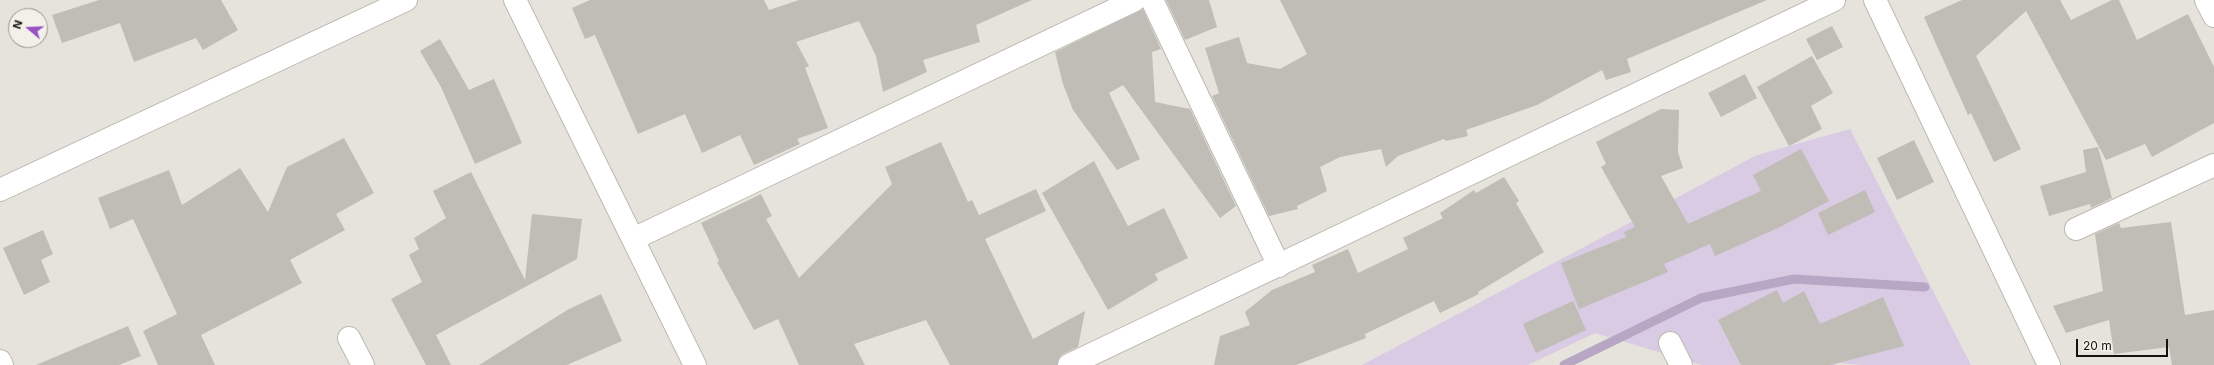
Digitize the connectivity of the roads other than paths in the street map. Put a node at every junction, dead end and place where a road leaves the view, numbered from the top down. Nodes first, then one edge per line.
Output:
1 (406, 0) edge
2 (515, 0) edge
3 (1135, 0) edge
4 (1152, 0) edge
5 (1834, 0) edge
6 (1875, 0) edge
7 (2206, 0) edge
8 (2214, 16) edge
9 (2214, 165) edge
10 (0, 190) edge
11 (2076, 229) dead end
12 (633, 239) junction
13 (1279, 266) junction
14 (349, 338) dead end
15 (1670, 343) dead end
16 (0, 361) edge
17 (2, 365) edge
18 (362, 365) edge
19 (695, 365) edge
20 (1069, 365) edge
21 (1681, 365) edge
22 (2049, 365) edge

1 - 10 street
2 - 12 street
3 - 12 street
4 - 13 street
5 - 13 street
6 - 22 street
7 - 8 street
9 - 11 street
12 - 19 street
13 - 20 street
14 - 18 street
15 - 21 street
16 - 17 street

